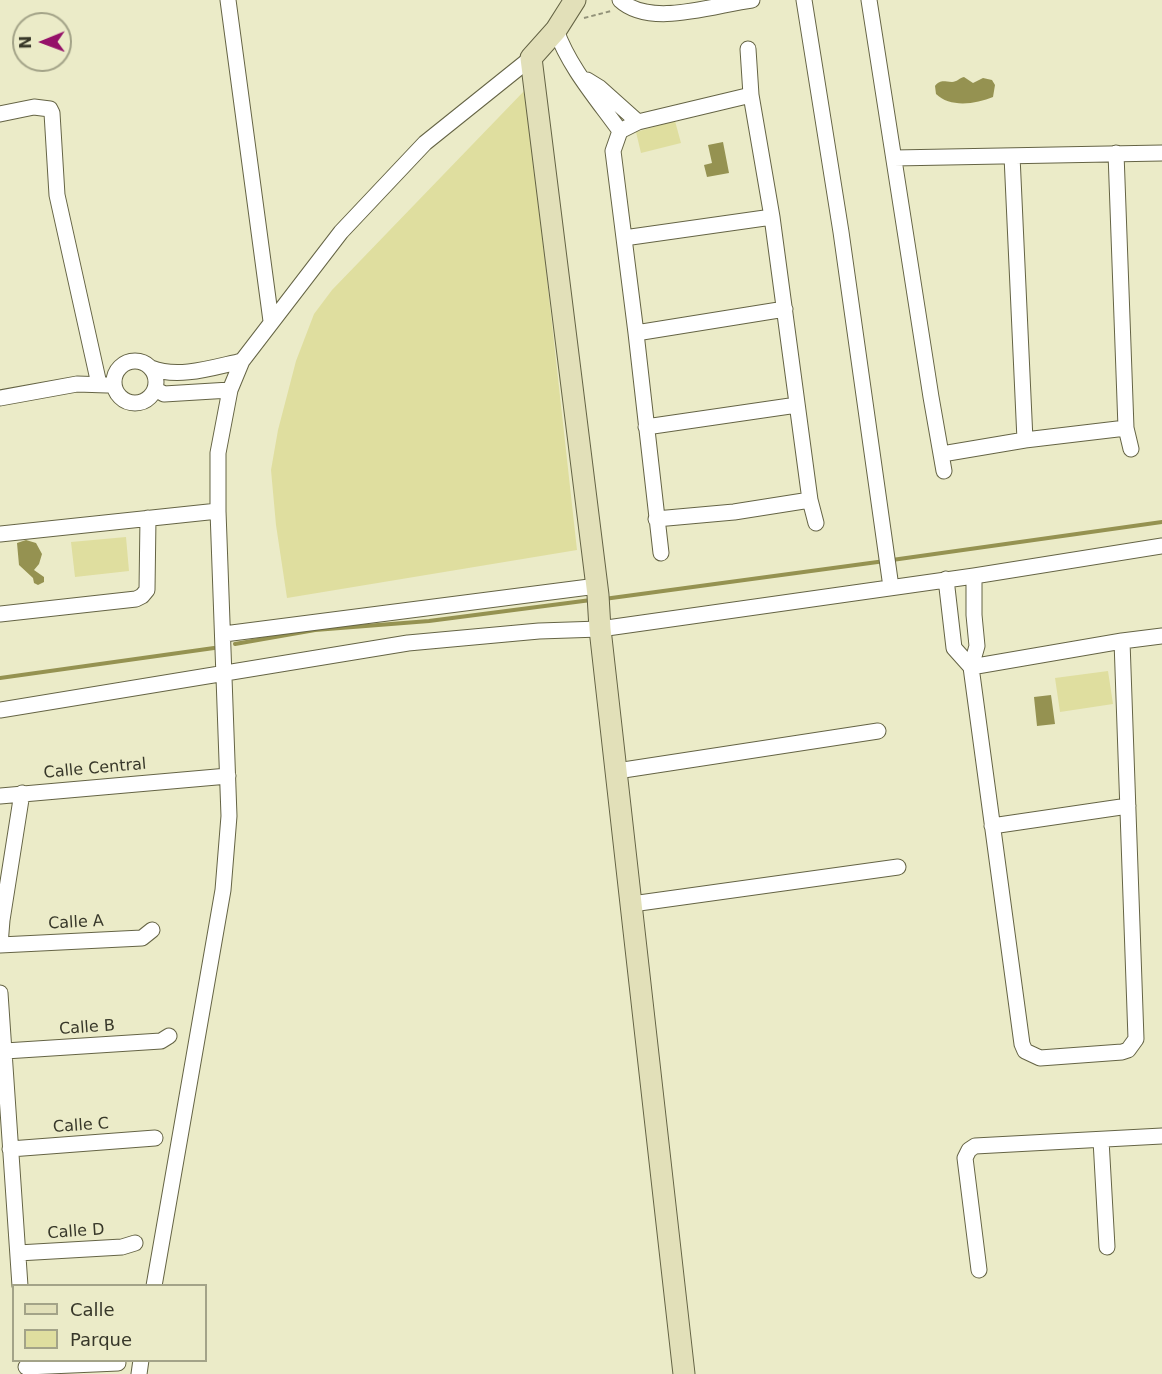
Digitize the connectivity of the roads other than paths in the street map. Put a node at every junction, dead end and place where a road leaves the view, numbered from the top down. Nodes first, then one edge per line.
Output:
1 (228, 0) edge
2 (575, 0) edge
3 (752, 0) edge
4 (804, 0) edge
5 (869, 0) edge
6 (626, 4) edge
7 (556, 30) junction
8 (748, 49) dead end
9 (531, 58) junction
10 (581, 77) junction
11 (752, 95) junction
12 (0, 114) edge
13 (638, 122) junction
14 (620, 130) junction
15 (1116, 153) junction
16 (1162, 153) edge
17 (1012, 156) junction
18 (894, 158) junction
19 (772, 218) junction
20 (624, 238) junction
21 (785, 309) junction
22 (271, 321) junction
23 (636, 333) junction
24 (242, 361) junction
25 (151, 368) junction
26 (191, 371) junction
27 (106, 385) junction
28 (155, 389) junction
29 (230, 390) junction
30 (193, 392) junction
31 (0, 398) edge
32 (797, 405) junction
33 (646, 427) junction
34 (1126, 428) junction
35 (1024, 440) junction
36 (1131, 448) dead end
37 (942, 454) junction
38 (944, 471) dead end
39 (810, 500) junction
40 (218, 512) junction
41 (148, 518) junction
42 (656, 519) junction
43 (816, 523) dead end
44 (0, 534) edge
45 (1162, 546) edge
46 (661, 553) dead end
47 (974, 576) junction
48 (889, 579) junction
49 (946, 579) junction
50 (598, 605) junction
51 (0, 614) edge
52 (224, 634) junction
53 (1162, 636) edge
54 (1122, 641) junction
55 (971, 667) junction
56 (225, 673) junction
57 (0, 710) edge
58 (878, 731) dead end
59 (617, 771) junction
60 (228, 776) junction
61 (22, 794) junction
62 (0, 796) edge
63 (1128, 806) junction
64 (992, 826) junction
65 (898, 867) dead end
66 (632, 904) junction
67 (152, 930) dead end
68 (0, 945) edge
69 (0, 993) edge
70 (169, 1036) dead end
71 (5, 1051) junction
72 (1162, 1136) edge
73 (155, 1138) dead end
74 (1101, 1140) junction
75 (10, 1149) junction
76 (135, 1243) dead end
77 (1107, 1247) dead end
78 (18, 1253) junction
79 (980, 1270) dead end
80 (20, 1284) edge
81 (154, 1284) edge
82 (118, 1363) dead end
83 (26, 1367) edge
84 (684, 1374) edge

1 - 22 street
2 - 7 street
3 - 6 street
4 - 48 street
5 - 18 street
7 - 9 street
7 - 10 street
8 - 11 street
9 - 22 street
9 - 50 street
10 - 13 street
10 - 14 street
11 - 13 street
11 - 19 street
12 - 27 street
13 - 14 street
14 - 20 street
15 - 16 street
15 - 17 street
15 - 34 street
17 - 18 street
17 - 35 street
18 - 37 street
19 - 20 street
19 - 21 street
20 - 23 street
21 - 23 street
21 - 32 street
22 - 24 street
23 - 33 street
24 - 26 street
24 - 29 street
25 - 26 street
25 - 27 street
25 - 28 street
26 - 30 street
27 - 28 street
27 - 31 street
28 - 30 street
29 - 30 street
29 - 40 street
32 - 33 street
32 - 39 street
33 - 42 street
34 - 35 street
34 - 36 street
35 - 37 street
37 - 38 street
39 - 42 street
39 - 43 street
40 - 41 street
40 - 52 street
41 - 44 street
41 - 51 street
42 - 46 street
45 - 47 street
47 - 49 street
47 - 55 street
48 - 49 street
48 - 50 street
49 - 55 street
50 - 52 street
50 - 56 street
50 - 59 street
52 - 56 street
53 - 54 street
54 - 55 street
54 - 63 street
55 - 64 street
56 - 57 street
56 - 60 street
58 - 59 street
59 - 66 street
60 - 61 street, Calle Central
60 - 81 street
61 - 62 street, Calle Central
61 - 68 street
63 - 64 street
63 - 64 street
65 - 66 street
66 - 84 street
67 - 68 street, Calle A
69 - 71 street
70 - 71 street, Calle B
71 - 75 street
72 - 74 street
73 - 75 street, Calle C
74 - 77 street
74 - 79 street
75 - 78 street
76 - 78 street, Calle D
78 - 80 street
82 - 83 street

